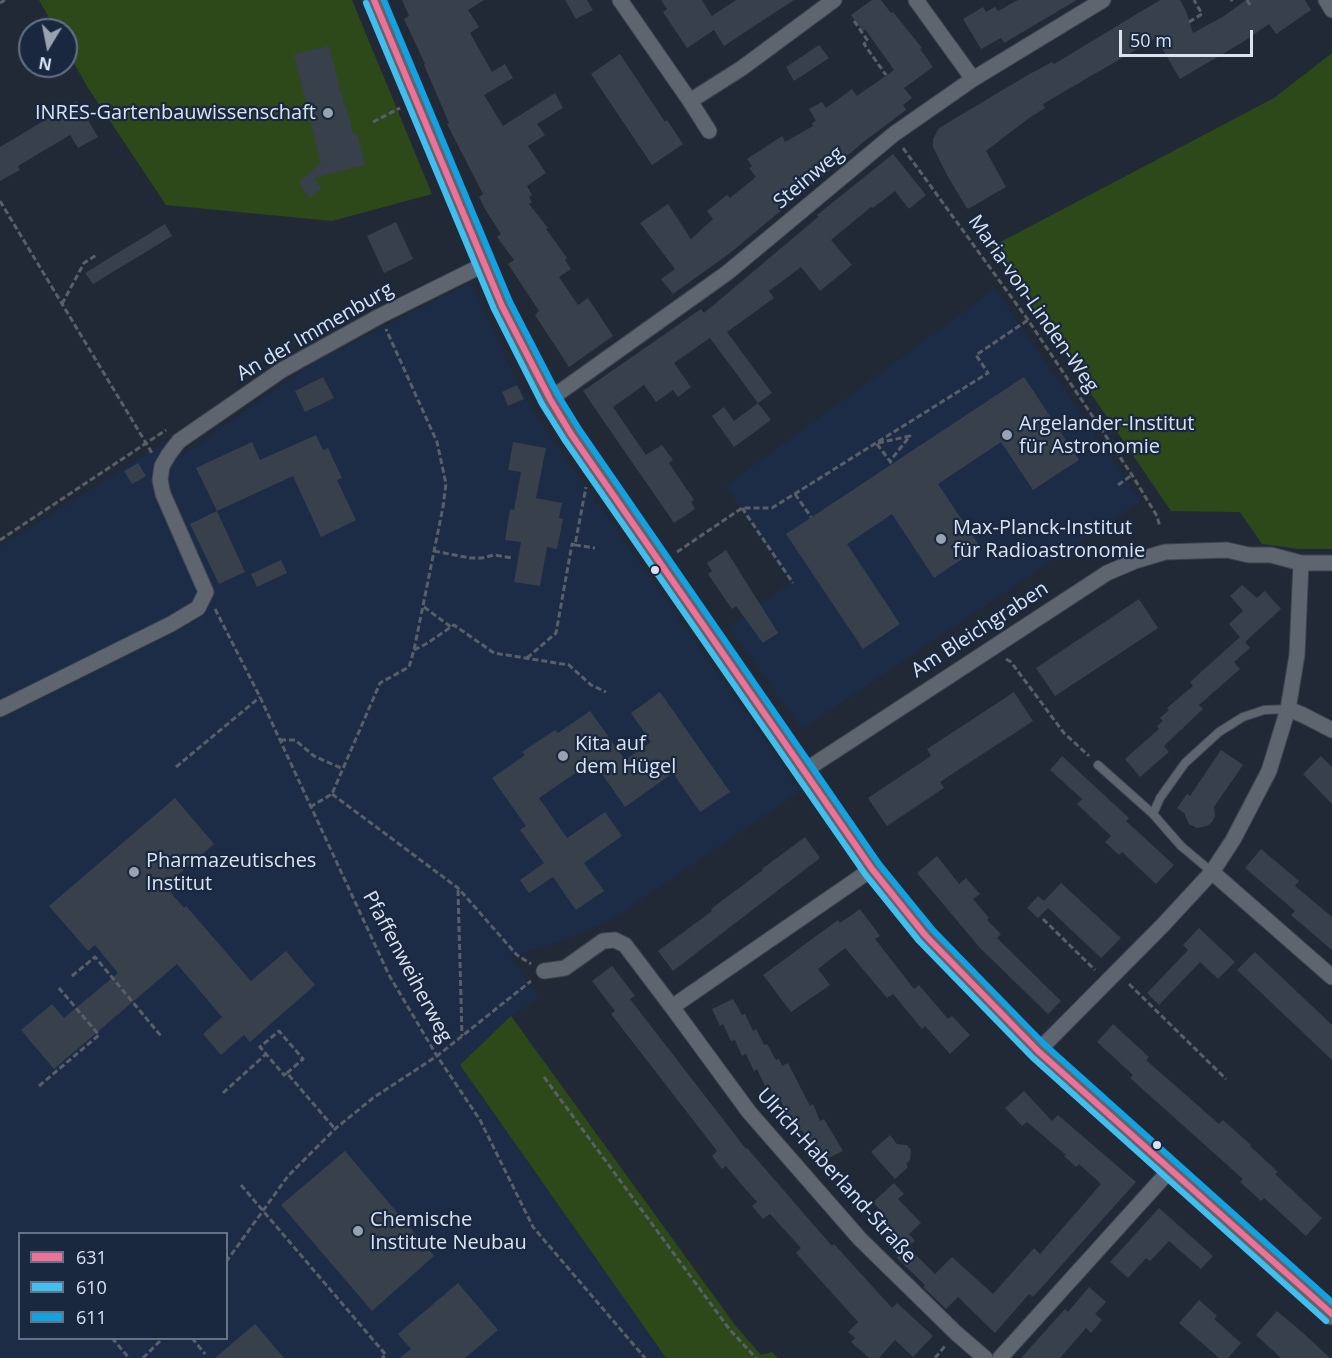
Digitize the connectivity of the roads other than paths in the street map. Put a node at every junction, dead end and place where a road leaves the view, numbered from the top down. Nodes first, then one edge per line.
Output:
1 (374, 0) edge
2 (620, 0) edge
3 (834, 0) edge
4 (916, 0) edge
5 (1104, 0) edge
6 (1326, 0) edge
7 (1332, 10) edge
8 (973, 79) junction
9 (690, 101) junction
10 (709, 131) dead end
11 (485, 264) junction
12 (550, 399) junction
13 (1301, 563) junction
14 (1332, 563) edge
15 (0, 708) edge
16 (1288, 709) junction
17 (1332, 730) edge
18 (1098, 765) road end
19 (804, 771) junction
20 (1153, 814) junction
21 (872, 868) junction
22 (1212, 872) junction
23 (544, 971) road end
24 (1332, 977) edge
25 (672, 1007) junction
26 (1038, 1051) junction
27 (1170, 1170) junction
28 (1332, 1314) edge
29 (985, 1358) edge
30 (1000, 1358) edge

1 - 11 street
2 - 9 street
3 - 9 street
4 - 8 street
5 - 8 street, Steinweg
6 - 7 street
8 - 12 street, Steinweg
9 - 10 street
11 - 12 street
11 - 15 street, An der Immenburg
12 - 19 street
13 - 14 street, Am Bleichgraben
13 - 16 street
13 - 19 street, Am Bleichgraben
16 - 17 street
16 - 20 lane
16 - 22 street
18 - 20 lane
19 - 21 street
20 - 22 lane
21 - 25 street
21 - 26 street
22 - 24 street
22 - 26 street
23 - 25 street, Ulrich-Haberland-Straße
25 - 29 street, Ulrich-Haberland-Straße
26 - 27 street
27 - 28 street
27 - 30 street

